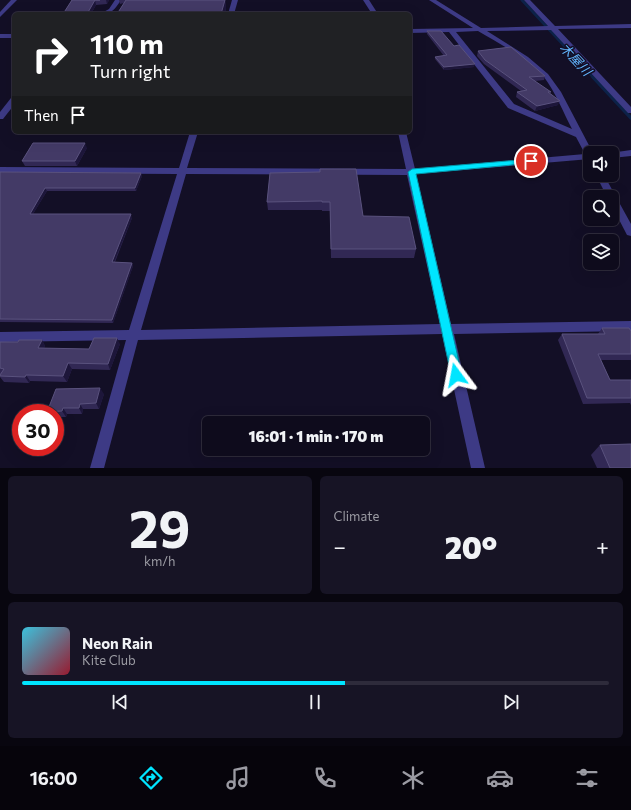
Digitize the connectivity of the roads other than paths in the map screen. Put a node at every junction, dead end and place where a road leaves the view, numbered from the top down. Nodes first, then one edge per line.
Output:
1 (14, 0) edge
2 (118, 0) edge
3 (235, 0) edge
4 (366, 0) edge
5 (432, 0) edge
6 (527, 0) edge
7 (107, 12) edge
8 (232, 12) edge
9 (374, 12) edge
10 (0, 15) edge
11 (631, 26) edge
12 (550, 28) junction
13 (451, 30) junction
14 (482, 30) junction
15 (412, 31) edge
16 (0, 36) edge
17 (12, 36) edge
18 (12, 102) edge
19 (631, 111) edge
20 (0, 117) edge
21 (193, 134) edge
22 (402, 134) edge
23 (579, 135) junction
24 (585, 146) edge
25 (631, 153) edge
26 (619, 154) edge
27 (583, 157) edge
28 (0, 170) edge
29 (181, 171) junction
30 (412, 172) junction
31 (604, 182) edge
32 (631, 233) edge
33 (631, 326) edge
34 (446, 328) junction
35 (133, 335) junction
36 (0, 337) edge
37 (97, 468) edge
38 (478, 468) edge

1 - 10 street
2 - 7 street
3 - 8 street
4 - 9 street
5 - 14 street
6 - 12 street
11 - 12 street
12 - 14 street
12 - 19 street
13 - 14 street
13 - 15 street
13 - 23 street
14 - 23 street
16 - 17 street
18 - 20 street
21 - 29 street
22 - 30 street
23 - 24 street
25 - 26 street
27 - 30 street
28 - 29 street
29 - 30 street
29 - 35 street
30 - 34 street
31 - 32 street
33 - 34 street
34 - 35 street
34 - 38 street
35 - 36 street
35 - 37 street

